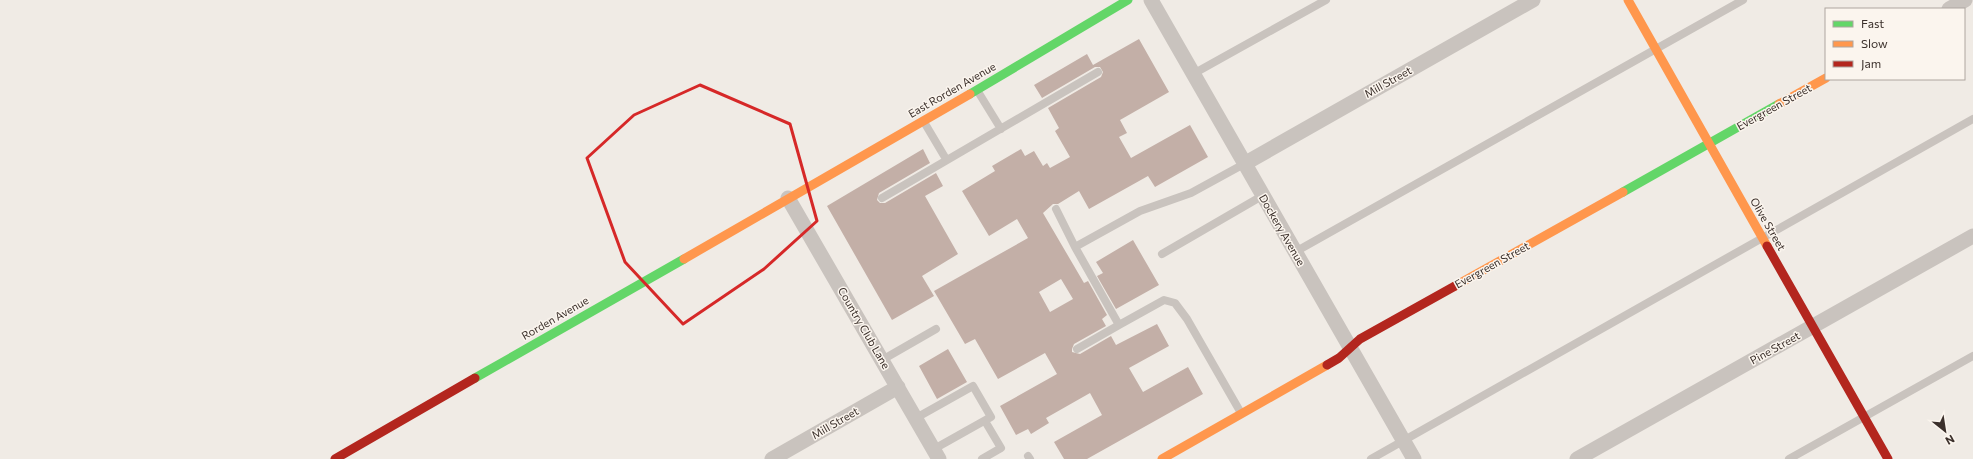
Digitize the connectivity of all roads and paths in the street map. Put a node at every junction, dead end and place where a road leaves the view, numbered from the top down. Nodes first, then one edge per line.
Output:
1 (1128, 0) edge
2 (1151, 0) edge
3 (1326, 0) edge
4 (1533, 0) edge
5 (1628, 0) edge
6 (1743, 0) edge
7 (1965, 0) edge
8 (1951, 8) edge
9 (1655, 49) junction
10 (1098, 72) dead end
11 (1193, 74) junction
12 (1825, 79) edge
13 (977, 89) junction
14 (1973, 119) edge
15 (924, 121) junction
16 (1001, 128) junction
17 (1708, 144) junction
18 (946, 160) junction
19 (1244, 164) junction
20 (1262, 196) junction
21 (788, 198) junction
22 (882, 198) dead end
23 (1056, 209) dead end
24 (1973, 236) edge
25 (1761, 237) junction
26 (1075, 247) junction
27 (1295, 252) junction
28 (1162, 254) dead end
29 (1119, 325) junction
30 (1812, 327) junction
31 (936, 329) dead end
32 (1350, 348) junction
33 (1077, 349) dead end
34 (1973, 356) edge
35 (882, 360) junction
36 (898, 387) junction
37 (1242, 413) junction
38 (916, 418) junction
39 (1864, 418) junction
40 (985, 421) junction
41 (1403, 440) junction
42 (937, 454) edge
43 (335, 459) edge
44 (772, 459) edge
45 (982, 459) edge
46 (1162, 459) edge
47 (1371, 459) edge
48 (1414, 459) edge
49 (1577, 459) edge
50 (1790, 459) edge
51 (1888, 459) edge

1 - 13 street, East Rorden Avenue
2 - 11 street, Dockery Avenue
3 - 11 lane
4 - 19 street, Mill Street
5 - 9 street, Olive Street
6 - 9 lane
7 - 8 street
9 - 17 street, Olive Street
9 - 27 lane
10 - 16 lane
11 - 19 street, Dockery Avenue
12 - 17 street, Evergreen Street
13 - 15 street, East Rorden Avenue
13 - 16 lane
14 - 25 lane
15 - 18 lane
15 - 21 street, East Rorden Avenue
16 - 18 lane
17 - 25 street, Olive Street
17 - 32 street, Evergreen Street
18 - 22 lane
19 - 20 street, Dockery Avenue
19 - 26 lane
20 - 27 street, Dockery Avenue
20 - 28 lane
21 - 35 street, Country Club Lane
21 - 43 street, Rorden Avenue
23 - 26 lane
24 - 30 street, Pine Street
25 - 30 street, Olive Street
25 - 41 lane
26 - 29 lane
27 - 32 street, Dockery Avenue
29 - 33 lane
29 - 37 lane
30 - 39 street, Olive Street
30 - 49 street, Pine Street
31 - 35 lane
32 - 37 street, Evergreen Street
32 - 41 street, Dockery Avenue
34 - 39 lane
35 - 36 street, Country Club Lane
36 - 38 street, Country Club Lane
36 - 44 street, Mill Street
37 - 46 street, Evergreen Street
38 - 40 lane
38 - 42 street, Country Club Lane
39 - 50 lane
39 - 51 street, Olive Street
40 - 42 lane
40 - 45 lane
41 - 47 lane
41 - 48 street, Dockery Avenue

